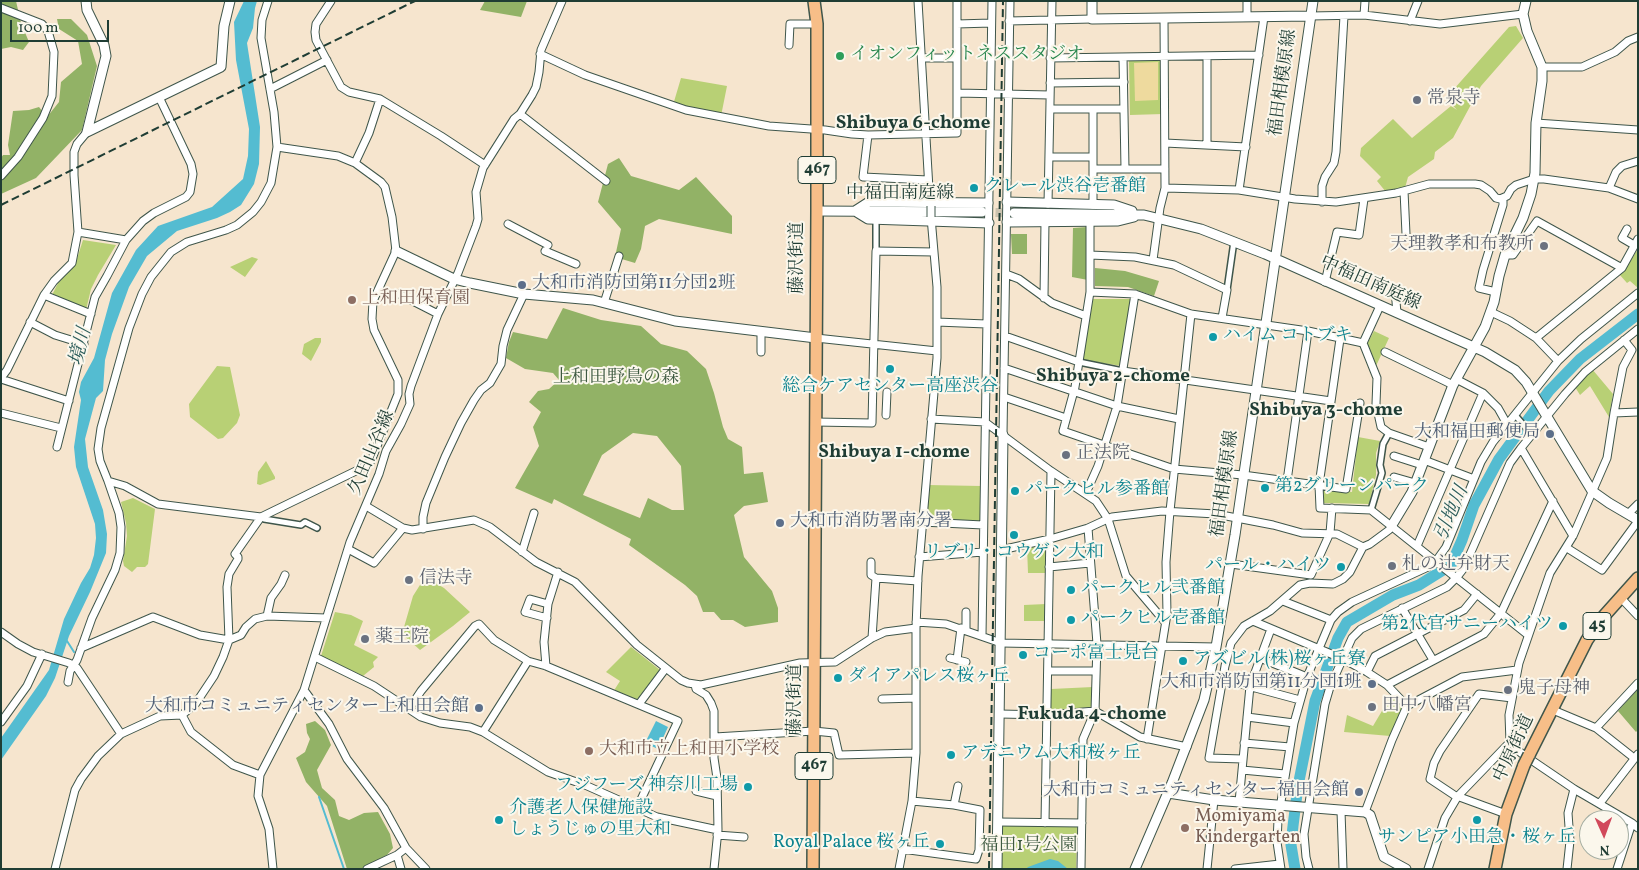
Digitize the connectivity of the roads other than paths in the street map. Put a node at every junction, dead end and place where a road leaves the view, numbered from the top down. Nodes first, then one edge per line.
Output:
1 (86, 1) edge
2 (230, 1) edge
3 (268, 1) edge
4 (331, 1) edge
5 (562, 1) edge
6 (814, 1) edge
7 (918, 1) edge
8 (958, 1) edge
9 (992, 1) edge
10 (1010, 1) edge
11 (1052, 1) edge
12 (1092, 1) edge
13 (1247, 1) edge
14 (1312, 1) edge
15 (1365, 1) edge
16 (1418, 1) edge
17 (1526, 1) edge
18 (1, 8) edge
19 (1524, 14) junction
20 (1364, 15) junction
21 (1310, 16) junction
22 (1344, 16) junction
23 (1247, 17) junction
24 (1264, 17) junction
25 (1164, 18) junction
26 (1092, 19) junction
27 (1051, 20) junction
28 (1010, 21) junction
29 (1410, 21) junction
30 (991, 23) junction
31 (816, 24) junction
32 (957, 24) junction
33 (1638, 37) edge
34 (789, 45) dead end
35 (540, 54) junction
36 (1259, 55) junction
37 (1164, 56) junction
38 (1207, 56) junction
39 (1123, 57) junction
40 (922, 58) junction
41 (957, 58) junction
42 (1050, 58) junction
43 (327, 60) junction
44 (1542, 67) junction
45 (1124, 82) junction
46 (1050, 83) junction
47 (270, 89) junction
48 (957, 93) junction
49 (990, 94) junction
50 (1008, 94) junction
51 (1050, 95) junction
52 (159, 97) junction
53 (380, 99) junction
54 (1050, 109) junction
55 (1093, 109) junction
56 (1124, 109) junction
57 (520, 114) junction
58 (1536, 123) junction
59 (817, 130) junction
60 (1638, 130) edge
61 (87, 132) junction
62 (927, 134) junction
63 (868, 135) junction
64 (1165, 144) junction
65 (1207, 145) junction
66 (277, 147) junction
67 (1246, 147) junction
68 (1093, 157) junction
69 (1048, 158) junction
70 (1638, 161) edge
71 (355, 163) junction
72 (484, 165) junction
73 (1093, 169) junction
74 (1125, 169) junction
75 (1165, 169) junction
76 (1, 176) edge
77 (1534, 179) junction
78 (928, 180) junction
79 (606, 181) dead end
80 (1165, 188) junction
81 (1609, 188) junction
82 (1239, 190) junction
83 (1404, 192) junction
84 (1284, 197) junction
85 (1364, 199) junction
86 (1503, 199) junction
87 (1638, 199) edge
88 (1008, 202) junction
89 (1322, 202) junction
90 (988, 203) junction
91 (1048, 204) junction
92 (930, 205) junction
93 (1093, 205) junction
94 (817, 211) junction
95 (854, 211) junction
96 (982, 212) tunnel mouth
97 (1014, 213) tunnel mouth
98 (1144, 215) junction
99 (1159, 218) junction
100 (931, 219) junction
101 (1045, 221) junction
102 (1090, 221) junction
103 (1007, 222) junction
104 (876, 223) dead end
105 (988, 223) junction
106 (508, 224) dead end
107 (1627, 229) dead end
108 (78, 232) junction
109 (1406, 234) dead end
110 (126, 240) junction
111 (1234, 241) junction
112 (1636, 242) edge
113 (396, 251) junction
114 (876, 251) junction
115 (934, 252) junction
116 (1090, 255) junction
117 (1505, 255) junction
118 (619, 256) dead end
119 (1274, 259) junction
120 (1153, 260) junction
121 (576, 264) dead end
122 (1622, 268) junction
123 (1006, 274) junction
124 (454, 279) junction
125 (1325, 282) junction
126 (1227, 290) junction
127 (1396, 290) dead end
128 (1090, 292) junction
129 (1496, 292) junction
130 (1638, 293) edge
131 (398, 294) dead end
132 (524, 294) junction
133 (1135, 294) junction
134 (44, 295) junction
135 (1044, 298) junction
136 (604, 303) junction
137 (1380, 306) junction
138 (1491, 312) junction
139 (1397, 313) junction
140 (91, 314) junction
141 (438, 314) junction
142 (1192, 314) junction
143 (1086, 316) junction
144 (1222, 318) junction
145 (30, 322) junction
146 (937, 322) junction
147 (986, 324) junction
148 (1265, 324) junction
149 (1638, 329) edge
150 (1308, 332) junction
151 (761, 333) junction
152 (1005, 336) junction
153 (816, 338) junction
154 (1536, 338) junction
155 (1340, 339) junction
156 (1624, 340) junction
157 (84, 344) junction
158 (874, 344) junction
159 (1363, 344) junction
160 (1474, 347) junction
161 (937, 351) junction
162 (761, 352) dead end
163 (1385, 352) dead end
164 (1558, 361) junction
165 (1079, 362) junction
166 (1004, 368) junction
167 (1123, 371) junction
168 (1, 378) edge
169 (1183, 380) junction
170 (1455, 382) junction
171 (1256, 390) junction
172 (1072, 391) junction
173 (887, 392) dead end
174 (1483, 393) junction
175 (1299, 396) junction
176 (1534, 396) junction
177 (1004, 397) junction
178 (68, 401) junction
179 (1331, 401) junction
180 (873, 403) junction
181 (886, 403) junction
182 (1360, 403) dead end
183 (1117, 406) junction
184 (1638, 412) edge
185 (1, 413) edge
186 (1614, 413) junction
187 (1546, 414) junction
188 (886, 415) dead end
189 (1066, 418) junction
190 (1517, 418) junction
191 (931, 419) junction
192 (1179, 419) junction
193 (816, 422) junction
194 (985, 422) junction
195 (1507, 424) junction
196 (61, 428) junction
197 (1389, 432) junction
198 (1530, 433) junction
199 (1003, 435) junction
200 (1105, 444) junction
201 (1429, 447) junction
202 (57, 448) dead end
203 (1521, 448) junction
204 (1394, 456) dead end
205 (1423, 462) junction
206 (1174, 469) junction
207 (1450, 470) junction
208 (1051, 471) junction
209 (1243, 475) junction
210 (1394, 476) dead end
211 (1474, 479) junction
212 (108, 481) junction
213 (1287, 481) junction
214 (1415, 483) junction
215 (1319, 485) junction
216 (1592, 491) junction
217 (1086, 493) junction
218 (1553, 501) junction
219 (1638, 504) edge
220 (366, 506) junction
221 (1332, 508) junction
222 (1371, 510) junction
223 (1170, 511) junction
224 (534, 513) dead end
225 (1628, 514) junction
226 (262, 518) junction
227 (1238, 518) junction
228 (1108, 519) junction
229 (1638, 521) edge
230 (922, 522) junction
231 (983, 525) junction
232 (1392, 525) junction
233 (318, 528) dead end
234 (403, 528) junction
235 (1088, 528) junction
236 (423, 529) junction
237 (1330, 533) junction
238 (1573, 536) junction
239 (1050, 539) junction
240 (1363, 546) junction
241 (1417, 546) junction
242 (1567, 548) junction
243 (348, 549) junction
244 (1001, 550) junction
245 (522, 552) junction
246 (983, 552) junction
247 (919, 557) junction
248 (871, 562) dead end
249 (1090, 564) junction
250 (1230, 564) junction
251 (1439, 564) junction
252 (1049, 566) junction
253 (558, 572) junction
254 (285, 575) dead end
255 (1455, 576) junction
256 (876, 578) junction
257 (1638, 578) edge
258 (918, 581) junction
259 (1477, 594) junction
260 (1620, 597) junction
261 (1283, 601) junction
262 (548, 604) junction
263 (1402, 608) junction
264 (966, 612) dead end
265 (1501, 613) junction
266 (267, 616) junction
267 (1638, 616) edge
268 (326, 618) junction
269 (547, 618) junction
270 (1331, 620) junction
271 (1253, 621) junction
272 (1165, 622) junction
273 (916, 625) junction
274 (963, 629) junction
275 (1271, 629) junction
276 (1, 632) edge
277 (1418, 634) junction
278 (1528, 635) junction
279 (982, 636) junction
280 (872, 638) junction
281 (229, 640) junction
282 (1001, 643) junction
283 (1048, 643) junction
284 (1096, 644) junction
285 (1161, 646) junction
286 (1216, 647) junction
287 (81, 648) junction
288 (1322, 650) junction
289 (43, 655) junction
290 (315, 657) junction
291 (1260, 658) junction
292 (1340, 658) junction
293 (1433, 660) junction
294 (528, 661) junction
295 (814, 662) junction
296 (966, 662) dead end
297 (71, 664) junction
298 (546, 666) junction
299 (666, 668) junction
300 (1517, 670) junction
301 (1048, 671) junction
302 (1096, 671) junction
303 (1367, 672) junction
304 (1306, 677) junction
305 (1222, 678) junction
306 (68, 682) dead end
307 (1638, 683) edge
308 (695, 684) junction
309 (1387, 685) junction
310 (1250, 686) junction
311 (304, 690) junction
312 (916, 698) junction
313 (1512, 698) junction
314 (882, 699) dead end
315 (1300, 700) junction
316 (639, 704) junction
317 (1407, 706) junction
318 (409, 710) junction
319 (1553, 710) junction
320 (1095, 711) junction
321 (1000, 714) junction
322 (182, 715) junction
323 (1046, 715) junction
324 (1247, 717) junction
325 (1, 722) edge
326 (1294, 724) junction
327 (1596, 728) junction
328 (814, 731) junction
329 (483, 732) junction
330 (122, 734) junction
331 (715, 737) junction
332 (1147, 739) junction
333 (1510, 742) junction
334 (1244, 743) junction
335 (1290, 746) junction
336 (1187, 747) junction
337 (916, 753) junction
338 (1636, 756) edge
339 (1243, 759) junction
340 (1242, 770) junction
341 (1285, 774) junction
342 (260, 775) junction
343 (958, 786) dead end
344 (1574, 789) junction
345 (696, 791) dead end
346 (1168, 793) junction
347 (717, 796) junction
348 (1458, 796) junction
349 (1214, 800) junction
350 (912, 801) junction
351 (1239, 802) junction
352 (1600, 803) junction
353 (954, 805) junction
354 (1283, 805) junction
355 (1305, 807) junction
356 (636, 808) junction
357 (1341, 811) junction
358 (1365, 812) junction
359 (1506, 814) junction
360 (998, 822) junction
361 (1045, 823) junction
362 (1082, 823) junction
363 (1635, 825) edge
364 (718, 832) junction
365 (744, 837) dead end
366 (406, 848) junction
367 (902, 849) junction
368 (397, 855) junction
369 (1280, 867) edge
370 (55, 869) edge
371 (273, 869) edge
372 (367, 869) edge
373 (400, 869) edge
374 (426, 869) edge
375 (714, 869) edge
376 (813, 869) edge
377 (899, 869) edge
378 (997, 869) edge
379 (1081, 869) edge
380 (1136, 869) edge
381 (1207, 869) edge
382 (1235, 869) edge
383 (1309, 869) edge
384 (1343, 869) edge
385 (1406, 869) edge
386 (1428, 869) edge
387 (1495, 869) edge
388 (1567, 869) edge
389 (1618, 869) edge

1 - 61 street
2 - 52 street
3 - 47 street
4 - 43 street
5 - 35 street, 久田山谷線
6 - 31 main road, 藤沢街道 / 467
7 - 40 street
8 - 32 street
9 - 30 street
10 - 28 street
11 - 27 street
12 - 26 street
13 - 23 street
14 - 21 street, 福田相模原線
15 - 20 street
16 - 29 street
17 - 19 street
18 - 76 street
19 - 29 street
19 - 44 street
20 - 22 street
20 - 29 street
21 - 22 street
21 - 24 street
21 - 84 street, 福田相模原線
22 - 89 street
23 - 24 street
23 - 25 street
24 - 36 street
25 - 26 street
25 - 37 street
26 - 27 street
27 - 28 street
27 - 42 street
28 - 50 street
30 - 32 street
30 - 49 street
31 - 34 street
31 - 59 main road, 藤沢街道 / 467
32 - 41 street
33 - 44 street
35 - 57 street, 久田山谷線
35 - 59 street
36 - 38 street
36 - 67 street
37 - 38 street
37 - 39 street
37 - 64 street
38 - 65 street
39 - 42 street
39 - 45 street
40 - 41 street
40 - 62 street
41 - 48 street
42 - 46 street
43 - 47 street
43 - 53 street
44 - 58 street
45 - 46 street
45 - 56 street
46 - 51 street
47 - 66 street
48 - 49 street
48 - 62 street
49 - 50 street
49 - 90 street
50 - 51 street
50 - 88 street
51 - 54 street
52 - 61 street
52 - 110 street
53 - 71 street
53 - 72 street
54 - 55 street
54 - 69 street
55 - 56 street
55 - 68 street
56 - 74 street
57 - 72 street, 久田山谷線
57 - 79 street
58 - 60 street
58 - 77 street
59 - 63 street
59 - 94 main road, 藤沢街道 / 467
61 - 108 street
62 - 63 street
62 - 78 street
63 - 78 street
64 - 65 street
64 - 75 street
65 - 67 street
66 - 71 street
66 - 212 street
67 - 82 street
68 - 69 street
68 - 73 street
69 - 91 street
70 - 81 street
71 - 113 street
72 - 124 street, 久田山谷線
73 - 74 street
73 - 93 street
74 - 75 street
75 - 80 street
77 - 81 street
77 - 86 street
77 - 117 street
78 - 92 street
80 - 82 street
80 - 99 street
81 - 87 street
82 - 84 street
83 - 85 street
83 - 86 street
83 - 109 street
84 - 89 street
84 - 119 street, 福田相模原線
85 - 89 street
85 - 125 street
86 - 129 street
88 - 91 street
88 - 103 street
90 - 92 street
90 - 105 street
91 - 93 street
92 - 95 street
92 - 100 street, bridge
93 - 98 street
94 - 95 street, 中福田南庭線
94 - 153 main road, 藤沢街道 / 467
95 - 96 street, 中福田南庭線
95 - 100 street
97 - 98 street, 中福田南庭線
98 - 99 street, 中福田南庭線
98 - 102 street
99 - 111 street, 中福田南庭線
99 - 120 street
100 - 105 street
100 - 115 street
101 - 102 street
101 - 103 street
101 - 135 street
102 - 116 street
103 - 123 street
104 - 114 street
105 - 147 street
106 - 121 street
107 - 112 street
108 - 110 street
108 - 134 street
110 - 140 street
111 - 119 street, 中福田南庭線
111 - 126 street
112 - 122 street
113 - 124 street
113 - 226 street
114 - 115 street
114 - 158 street
115 - 146 street
116 - 120 street
116 - 128 street
117 - 122 street
117 - 129 street
118 - 136 street
119 - 125 street, 中福田南庭線
119 - 148 street, 福田相模原線
120 - 126 street
122 - 154 street
123 - 135 street
123 - 152 street
124 - 132 street
124 - 141 street, 久田山谷線
125 - 137 street, 中福田南庭線
126 - 144 street
127 - 139 street
128 - 133 street
128 - 143 street
129 - 138 street
130 - 164 street
131 - 141 street
132 - 136 street
132 - 236 street
133 - 142 street
133 - 167 street
134 - 140 street
134 - 145 street
135 - 143 street
136 - 151 street
137 - 139 street, 中福田南庭線
137 - 159 street
138 - 154 street
138 - 160 street
139 - 160 street, 中福田南庭線
140 - 157 street
141 - 220 street, 久田山谷線
142 - 144 street
142 - 169 street
143 - 165 street
144 - 148 street
145 - 157 street
145 - 168 street
146 - 147 street
146 - 161 street
147 - 194 street
148 - 150 street
148 - 171 street, 福田相模原線
149 - 156 street
150 - 155 street
150 - 175 street
151 - 153 street
151 - 162 street
152 - 165 street
152 - 166 street
153 - 158 street
153 - 193 main road, 藤沢街道 / 467
154 - 164 street
155 - 159 street
155 - 179 street
156 - 186 street
156 - 187 street
157 - 178 street
158 - 161 street
158 - 180 street
159 - 197 street
160 - 170 street
160 - 176 street, 中福田南庭線
161 - 191 street
163 - 170 street
164 - 176 street
165 - 167 street
165 - 172 street
166 - 172 street
166 - 177 street
167 - 169 street
167 - 183 street
168 - 178 street
169 - 171 street
169 - 192 street
170 - 174 street
170 - 201 street
171 - 175 street
171 - 209 street, 福田相模原線
172 - 183 street
172 - 189 street
173 - 181 street
174 - 195 street
174 - 207 street
175 - 179 street
175 - 213 street
176 - 187 street, 中福田南庭線
176 - 190 street
177 - 189 street
177 - 199 street
178 - 196 street
179 - 215 street
180 - 181 street
180 - 193 street
181 - 188 street
182 - 215 street
183 - 192 street
183 - 200 street
184 - 186 street
185 - 196 street
186 - 216 street
187 - 198 street
187 - 216 street, 中福田南庭線
189 - 200 street
190 - 195 street
190 - 198 street
191 - 194 street
191 - 230 street
192 - 206 street
193 - 295 main road, 藤沢街道 / 467
194 - 199 street
194 - 231 street
195 - 211 street
196 - 202 street
197 - 201 street
197 - 222 street
198 - 203 street
199 - 208 street
199 - 244 street
200 - 206 street
200 - 217 street
201 - 205 street
203 - 218 street
203 - 255 street
204 - 205 street
205 - 207 street
205 - 214 street
206 - 209 street
206 - 223 street
207 - 211 street
207 - 241 street
208 - 217 street
208 - 239 street
209 - 213 street
209 - 227 street, 福田相模原線
210 - 214 street
211 - 251 street
212 - 226 street
212 - 287 street
213 - 215 street
214 - 232 street
215 - 221 street
216 - 225 street, 中福田南庭線
216 - 238 street
217 - 228 street
218 - 238 street
218 - 265 street
219 - 225 street
220 - 234 street
220 - 243 street, 久田山谷線
221 - 222 street
221 - 237 street
222 - 232 street
223 - 227 street
223 - 228 street
223 - 272 street
224 - 245 street
225 - 229 street, 中福田南庭線
226 - 233 street
226 - 281 street
227 - 237 street
227 - 250 street, 福田相模原線
228 - 235 street
228 - 272 street
229 - 242 street
230 - 231 street
230 - 247 street
231 - 246 street
232 - 240 street
232 - 241 street
234 - 236 street
234 - 243 street
235 - 239 street
235 - 249 street
236 - 245 street
237 - 240 street
237 - 250 street
238 - 242 street
239 - 244 street
239 - 252 street
240 - 261 street
241 - 251 street
242 - 278 street
243 - 268 street, 久田山谷線
244 - 282 street
245 - 253 street
246 - 247 street
246 - 279 street
247 - 258 street
248 - 256 street
249 - 252 street
249 - 284 street
250 - 286 street, 福田相模原線
251 - 255 street
251 - 270 street
252 - 283 street
253 - 262 street
253 - 299 street
254 - 266 street
255 - 259 street
255 - 263 street
256 - 258 street
256 - 280 street
257 - 260 main road, 中原街道 / 45
258 - 273 street
259 - 265 street
259 - 277 street
260 - 267 street
260 - 319 main road, 中原街道 / 45
261 - 270 street
261 - 271 street
262 - 269 street
262 - 269 street
263 - 277 street
263 - 292 street
264 - 274 street
265 - 278 street
265 - 293 street
266 - 268 street
266 - 281 street
268 - 290 street, 久田山谷線
269 - 298 street
270 - 288 street
271 - 275 street
271 - 305 street
272 - 285 street
273 - 274 street
273 - 280 street
273 - 312 street
274 - 279 street
274 - 296 street
275 - 288 street
275 - 291 street
276 - 289 street
277 - 293 street
277 - 303 street
278 - 300 street
279 - 282 street
280 - 295 street
281 - 287 street
281 - 322 street
282 - 283 street
282 - 321 street
283 - 284 street
283 - 301 street
284 - 285 street
284 - 302 street
285 - 286 street
285 - 332 street
286 - 336 street, 福田相模原線
287 - 297 street
288 - 292 street
288 - 304 street
289 - 297 street
289 - 325 street
290 - 311 street, 久田山谷線
290 - 318 street
291 - 304 street
291 - 310 street
292 - 303 street
292 - 355 street
293 - 309 street
294 - 298 street
294 - 318 street
294 - 329 street
295 - 308 street
295 - 328 main road, 藤沢街道 / 467
297 - 306 street
297 - 330 street
298 - 316 street
299 - 308 street
299 - 316 street
300 - 313 street
300 - 317 street
301 - 302 street
301 - 323 street
302 - 320 street
303 - 309 street
304 - 315 street
305 - 310 street
305 - 339 street
307 - 327 street
308 - 331 street
309 - 317 street
310 - 315 street
310 - 324 street
311 - 342 street, 久田山谷線
311 - 366 street
312 - 314 street
312 - 337 street
313 - 333 street
313 - 348 street
315 - 326 street
316 - 356 street
317 - 358 street
318 - 329 street
319 - 327 street
319 - 359 main road, 中原街道 / 45
320 - 323 street
320 - 332 street
320 - 362 street
321 - 323 street
321 - 360 street
322 - 330 street
322 - 342 street
323 - 361 street
324 - 326 street
324 - 334 street
326 - 335 street
327 - 338 street
328 - 331 street
328 - 337 street
328 - 376 main road, 藤沢街道 / 467
329 - 356 street
330 - 370 street
331 - 347 street
332 - 336 street
333 - 344 street
333 - 348 street
334 - 335 street
334 - 339 street
335 - 341 street
336 - 346 street, 福田相模原線
337 - 350 street
338 - 352 street
339 - 340 street
340 - 341 street
340 - 351 street
341 - 354 street
342 - 371 street, 久田山谷線
343 - 353 street
344 - 352 street
344 - 388 street
345 - 347 street
346 - 349 street
346 - 380 street, 福田相模原線
347 - 364 street
348 - 359 street
348 - 386 street
349 - 351 street
349 - 381 street
350 - 353 street
350 - 367 street
351 - 354 street
352 - 363 street
353 - 367 street
354 - 355 street
354 - 369 street
355 - 357 street
355 - 383 street
356 - 364 street
357 - 358 street
357 - 384 street
358 - 385 street
359 - 387 main road, 中原街道 / 45
360 - 361 street
360 - 378 street
361 - 362 street
362 - 379 street
363 - 389 street
364 - 365 street
364 - 375 street
366 - 368 street
366 - 374 street
367 - 377 street
368 - 372 street
368 - 373 street
369 - 382 street

